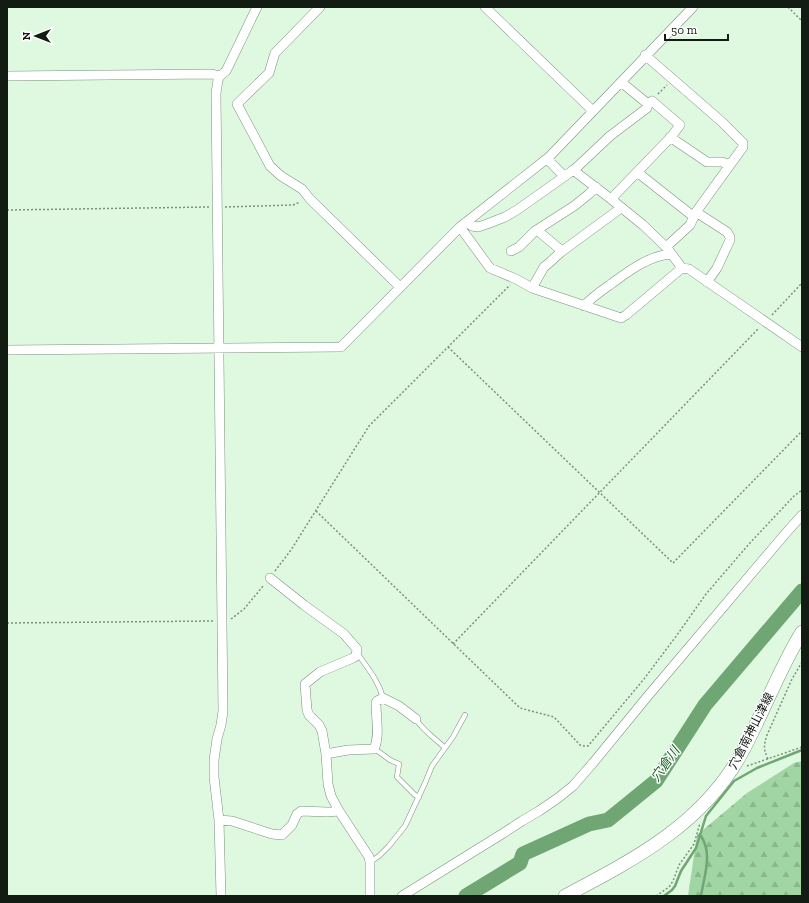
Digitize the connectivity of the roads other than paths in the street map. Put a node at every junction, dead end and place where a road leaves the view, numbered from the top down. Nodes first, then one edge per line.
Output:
1 (257, 7) edge
2 (320, 7) edge
3 (486, 7) edge
4 (692, 7) edge
5 (645, 55) junction
6 (7, 76) edge
7 (220, 76) junction
8 (621, 82) junction
9 (650, 103) junction
10 (593, 111) junction
11 (670, 138) junction
12 (547, 159) junction
13 (730, 165) junction
14 (573, 170) junction
15 (637, 172) junction
16 (564, 176) junction
17 (596, 187) junction
18 (611, 199) junction
19 (622, 208) junction
20 (695, 214) junction
21 (463, 225) junction
22 (537, 230) junction
23 (511, 251) dead end
24 (562, 251) junction
25 (669, 251) junction
26 (682, 268) junction
27 (707, 282) junction
28 (400, 287) junction
29 (532, 288) junction
30 (584, 306) junction
31 (219, 347) junction
32 (802, 347) edge
33 (7, 350) edge
34 (802, 515) edge
35 (270, 578) road end
36 (802, 632) edge
37 (356, 656) junction
38 (383, 698) junction
39 (465, 715) dead end
40 (416, 719) joint
41 (445, 748) junction
42 (374, 749) junction
43 (326, 754) junction
44 (419, 797) junction
45 (339, 810) junction
46 (218, 820) junction
47 (370, 862) junction
48 (572, 894) edge
49 (221, 896) edge
50 (370, 896) edge
51 (402, 896) edge

1 - 7 street
2 - 28 street
3 - 10 street
4 - 5 street
5 - 8 street
5 - 13 street
6 - 7 street
7 - 31 street
8 - 9 street
8 - 10 street
9 - 11 street
9 - 14 street
10 - 12 street
11 - 13 street
11 - 15 street
12 - 16 street
12 - 21 street
13 - 20 street
14 - 16 street
14 - 17 street
15 - 18 street
15 - 20 street
16 - 21 street
17 - 18 street
17 - 22 street
18 - 19 street
19 - 24 street
19 - 25 street
20 - 25 street
20 - 27 street
21 - 28 street
21 - 29 street
22 - 23 street
22 - 24 street
24 - 29 street
25 - 26 street
25 - 30 street
26 - 27 street
26 - 30 street
27 - 32 street
28 - 31 street
29 - 30 street
31 - 33 street
31 - 46 street
34 - 51 street
35 - 37 street
36 - 48 main road, 穴倉南神山津線
37 - 38 lane
37 - 43 street
38 - 40 street
38 - 42 street
39 - 41 lane
40 - 41 lane
41 - 44 lane
42 - 43 street
42 - 44 lane
43 - 45 street
44 - 47 lane
45 - 46 street
45 - 47 street
46 - 49 street
47 - 50 street

